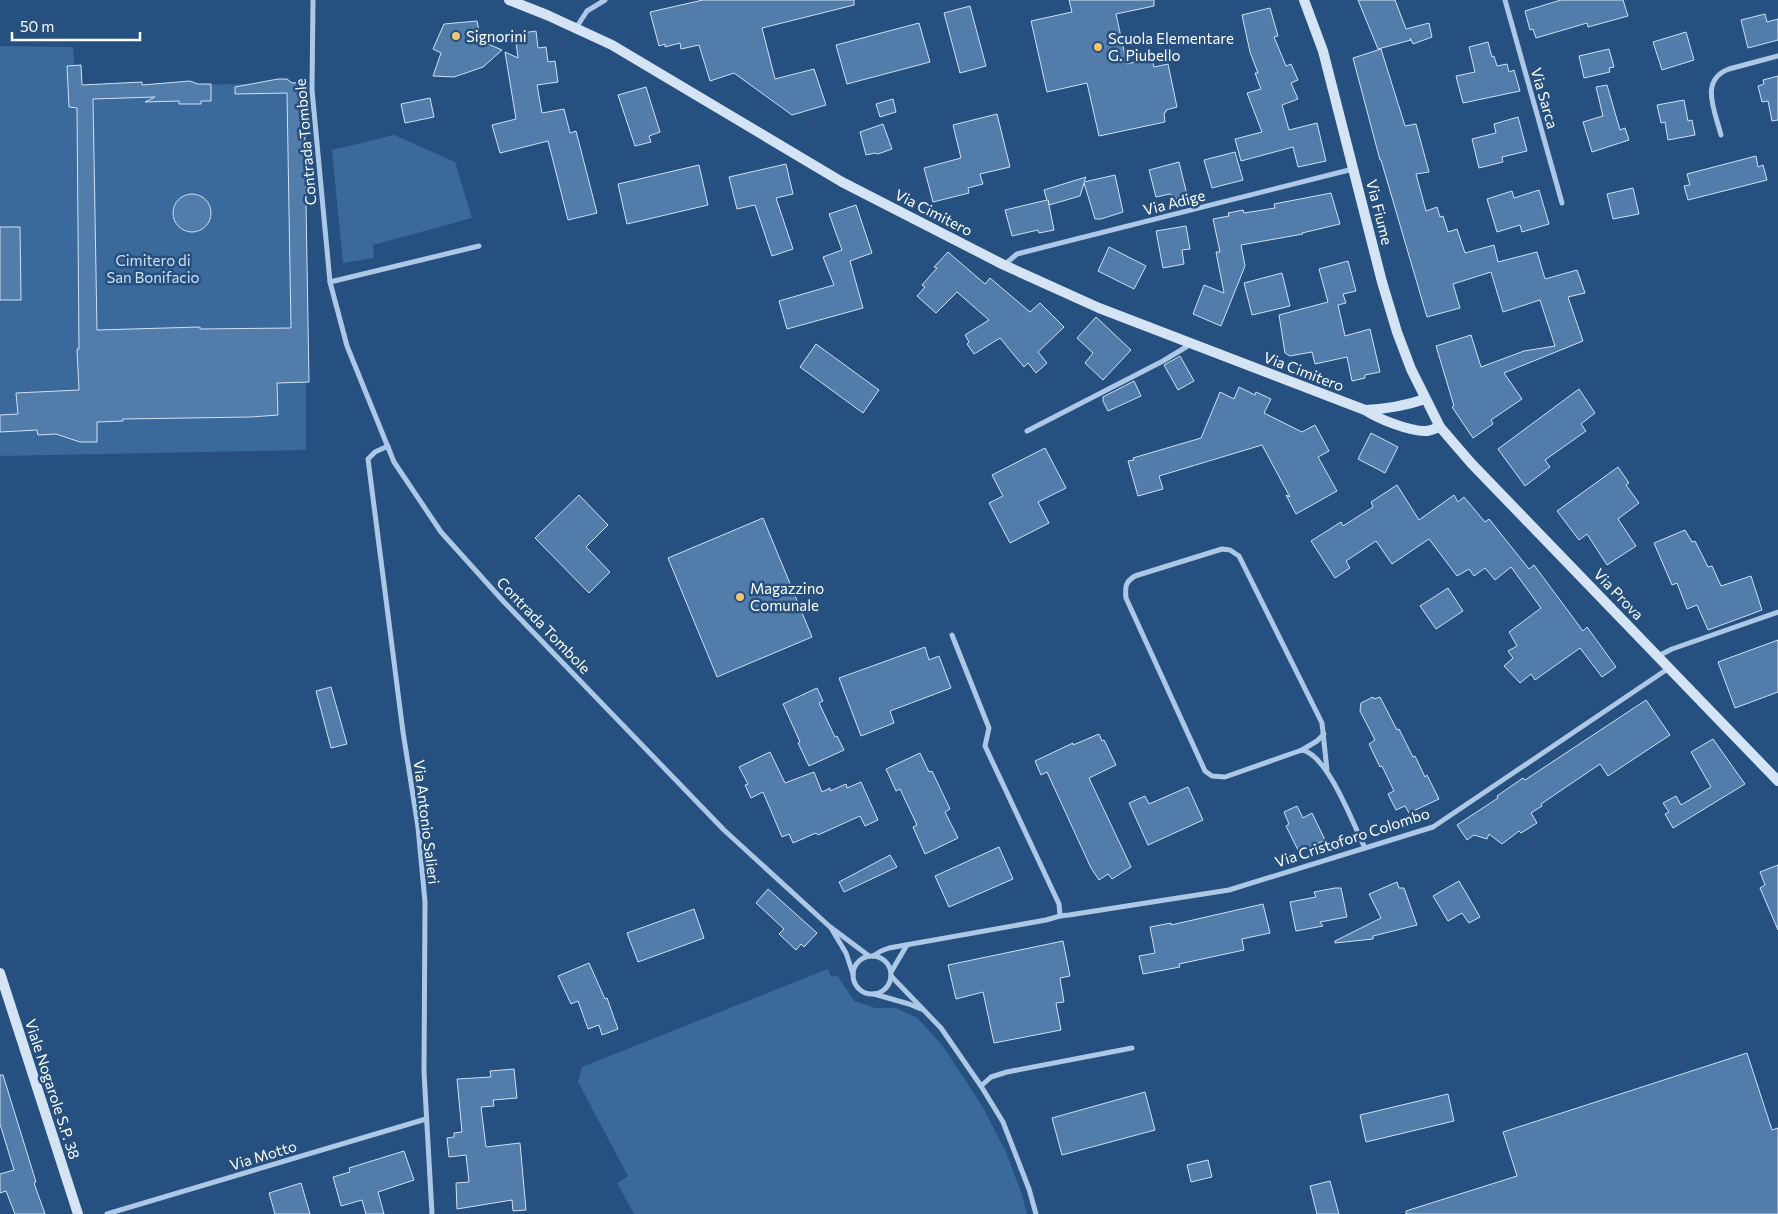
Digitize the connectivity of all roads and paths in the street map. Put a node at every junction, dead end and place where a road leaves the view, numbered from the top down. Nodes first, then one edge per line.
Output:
1 (313, 0) edge
2 (509, 0) edge
3 (605, 0) edge
4 (1304, 0) edge
5 (1505, 0) edge
6 (575, 28) junction
7 (1778, 56) edge
8 (1721, 134) dead end
9 (1353, 169) junction
10 (1562, 204) dead end
11 (479, 246) dead end
12 (1004, 265) junction
13 (330, 282) junction
14 (1191, 344) junction
15 (1425, 399) junction
16 (1364, 410) junction
17 (1440, 427) junction
18 (1027, 431) dead end
19 (388, 446) junction
20 (1778, 612) edge
21 (952, 635) dead end
22 (1658, 656) junction
23 (1670, 668) junction
24 (1324, 734) junction
25 (1302, 750) junction
26 (1327, 770) junction
27 (1778, 781) edge
28 (1365, 848) junction
29 (1060, 915) junction
30 (830, 926) junction
31 (907, 945) junction
32 (871, 956) junction
33 (0, 973) edge
34 (891, 974) junction
35 (853, 975) junction
36 (871, 994) junction
37 (925, 1012) junction
38 (1132, 1048) dead end
39 (981, 1086) junction
40 (426, 1119) junction
41 (78, 1214) edge
42 (107, 1214) edge
43 (432, 1214) edge
44 (1036, 1214) edge

1 - 13 street, Contrada Tombole
2 - 6 street, Via Cimitero
3 - 6 street
4 - 9 street, Via Fiume
5 - 10 street, Via Sarca
6 - 12 street, Via Cimitero
7 - 8 street
9 - 12 street, Via Adige
9 - 15 street, Via Fiume
11 - 13 street
12 - 14 street, Via Cimitero
13 - 19 street, Contrada Tombole
14 - 16 street, Via Cimitero
14 - 18 street
15 - 16 street, Via Cimitero
15 - 17 street, Via Fiume
16 - 17 street, Via Cimitero
17 - 22 street, Via Prova
19 - 30 street, Contrada Tombole
19 - 40 street, Via Antonio Salieri
20 - 22 street
21 - 29 street
22 - 23 street, Via Prova
23 - 27 street, Via Prova
23 - 28 street, Via Cristoforo Colombo
24 - 25 street
24 - 25 street
24 - 26 street
25 - 26 street
26 - 28 street
28 - 29 street, Via Cristoforo Colombo
29 - 31 street, Via Cristoforo Colombo
30 - 32 street, Contrada Tombole
30 - 35 street, Contrada Tombole
31 - 32 street, Via Cristoforo Colombo
31 - 34 street
32 - 34 street
32 - 35 street
33 - 41 street, Viale Nogarole S.P. 38
34 - 36 street
34 - 37 street
35 - 36 street
36 - 37 street
37 - 39 street
38 - 39 street
39 - 44 street
40 - 42 street, Via Motto
40 - 43 street, Via Antonio Salieri

